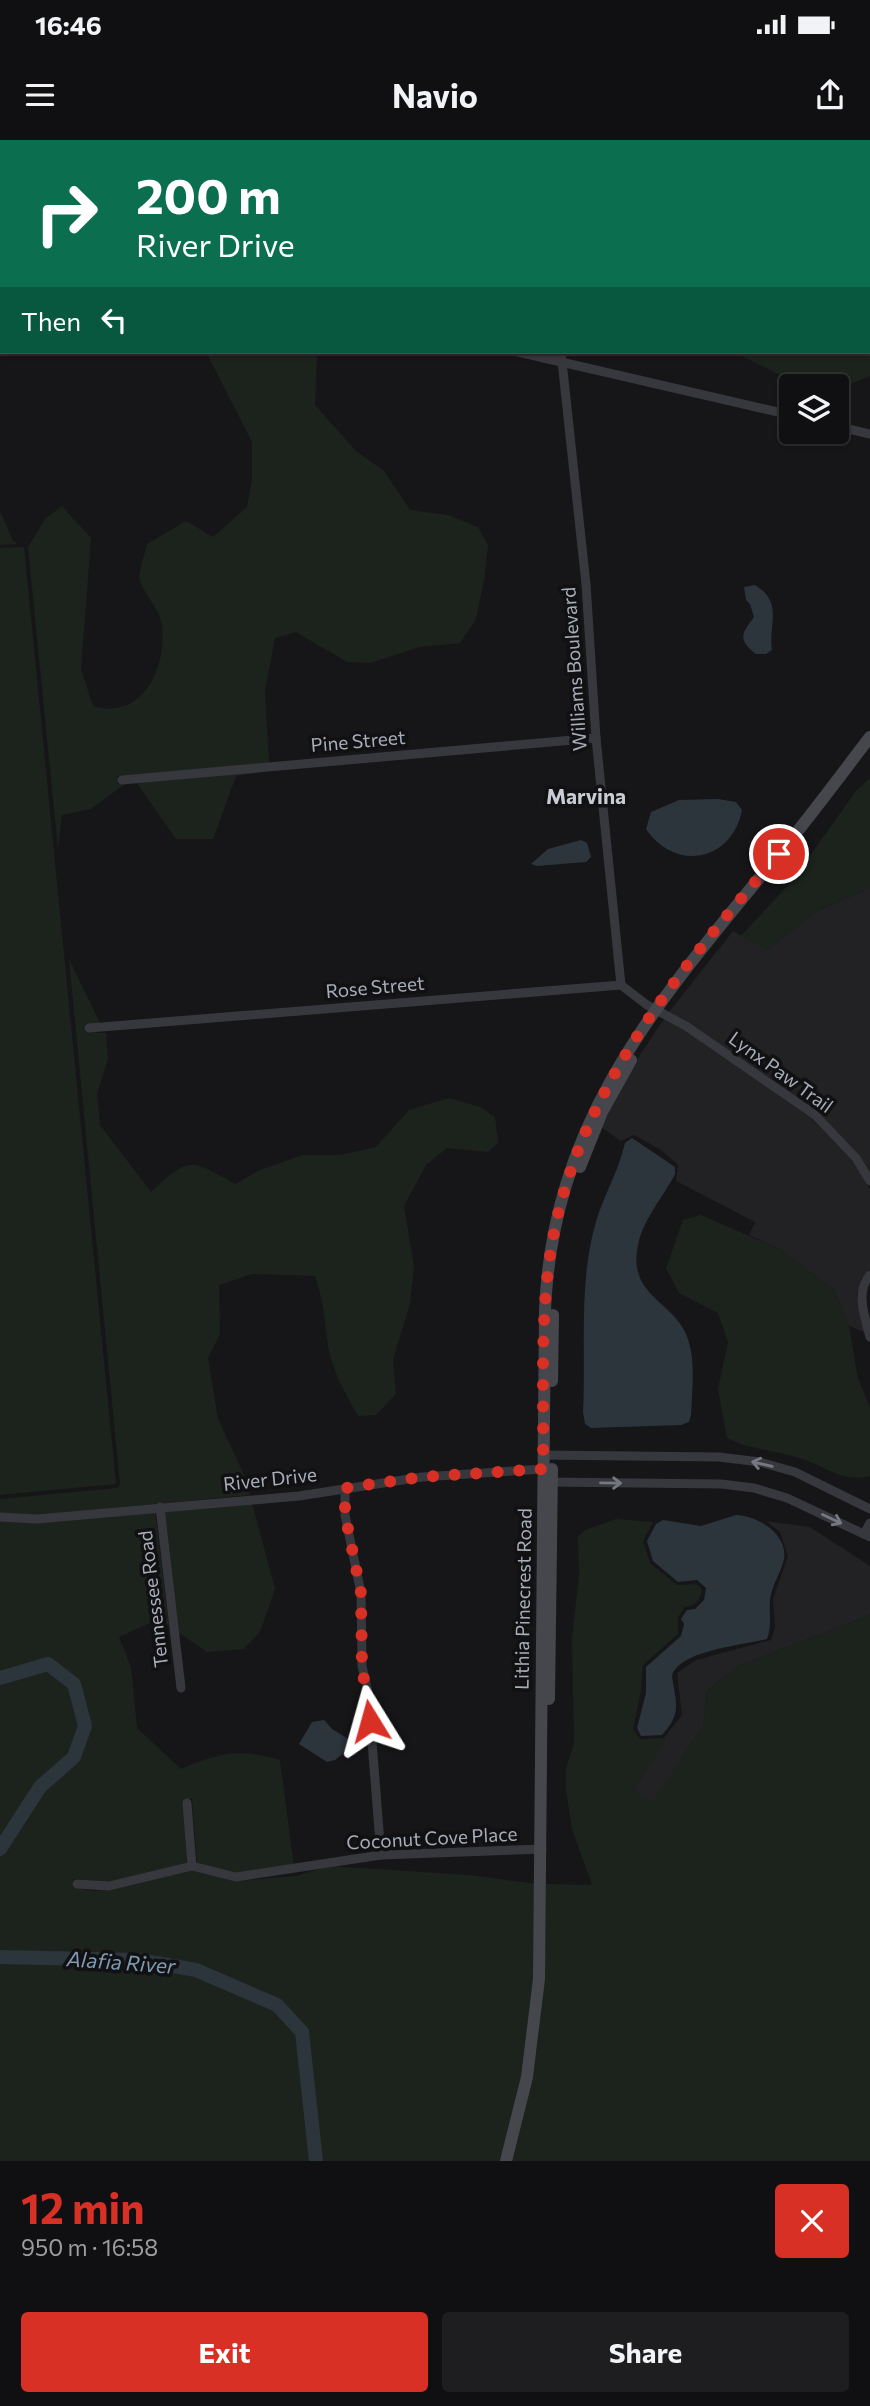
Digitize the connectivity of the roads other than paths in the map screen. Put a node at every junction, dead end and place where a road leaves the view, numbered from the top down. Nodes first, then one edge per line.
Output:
1 (527, 354) edge
2 (561, 354) edge
3 (562, 362) junction
4 (779, 412) edge
5 (849, 429) edge
6 (870, 434) edge
7 (870, 737) edge
8 (596, 738) junction
9 (122, 780) dead end
10 (621, 985) junction
11 (659, 1012) junction
12 (89, 1028) dead end
13 (870, 1181) edge
14 (870, 1275) edge
15 (870, 1337) edge
16 (547, 1455) junction
17 (546, 1478) junction
18 (345, 1488) junction
19 (160, 1507) junction
20 (870, 1509) edge
21 (0, 1517) edge
22 (870, 1523) edge
23 (867, 1535) edge
24 (181, 1688) dead end
25 (187, 1803) dead end
26 (542, 1849) junction
27 (381, 1855) junction
28 (192, 1866) junction
29 (77, 1884) dead end
30 (506, 2161) edge

1 - 3 street
2 - 3 street, Williams Boulevard
3 - 4 street
3 - 8 street, Williams Boulevard
5 - 6 street
7 - 11 main road, Lithia Pinecrest Road
8 - 9 street, Pine Street
8 - 10 street, Williams Boulevard
10 - 11 street
10 - 12 street, Rose Street
11 - 13 street, Lynx Paw Trail
11 - 16 main road, Lithia Pinecrest Road
14 - 15 street
16 - 17 main road, Lithia Pinecrest Road
20 -> 16 street
17 - 18 street, River Drive
17 -> 23 street, River Drive
17 - 26 main road, Lithia Pinecrest Road
18 - 19 street, River Drive
18 - 27 street
19 - 21 street, River Drive
19 - 24 street, Tennessee Road
22 - 23 street
25 - 28 street
26 - 27 street, Coconut Cove Place
26 - 30 main road, Lithia Pinecrest Road
27 - 28 street, Coconut Cove Place
28 - 29 street, Coconut Cove Place

